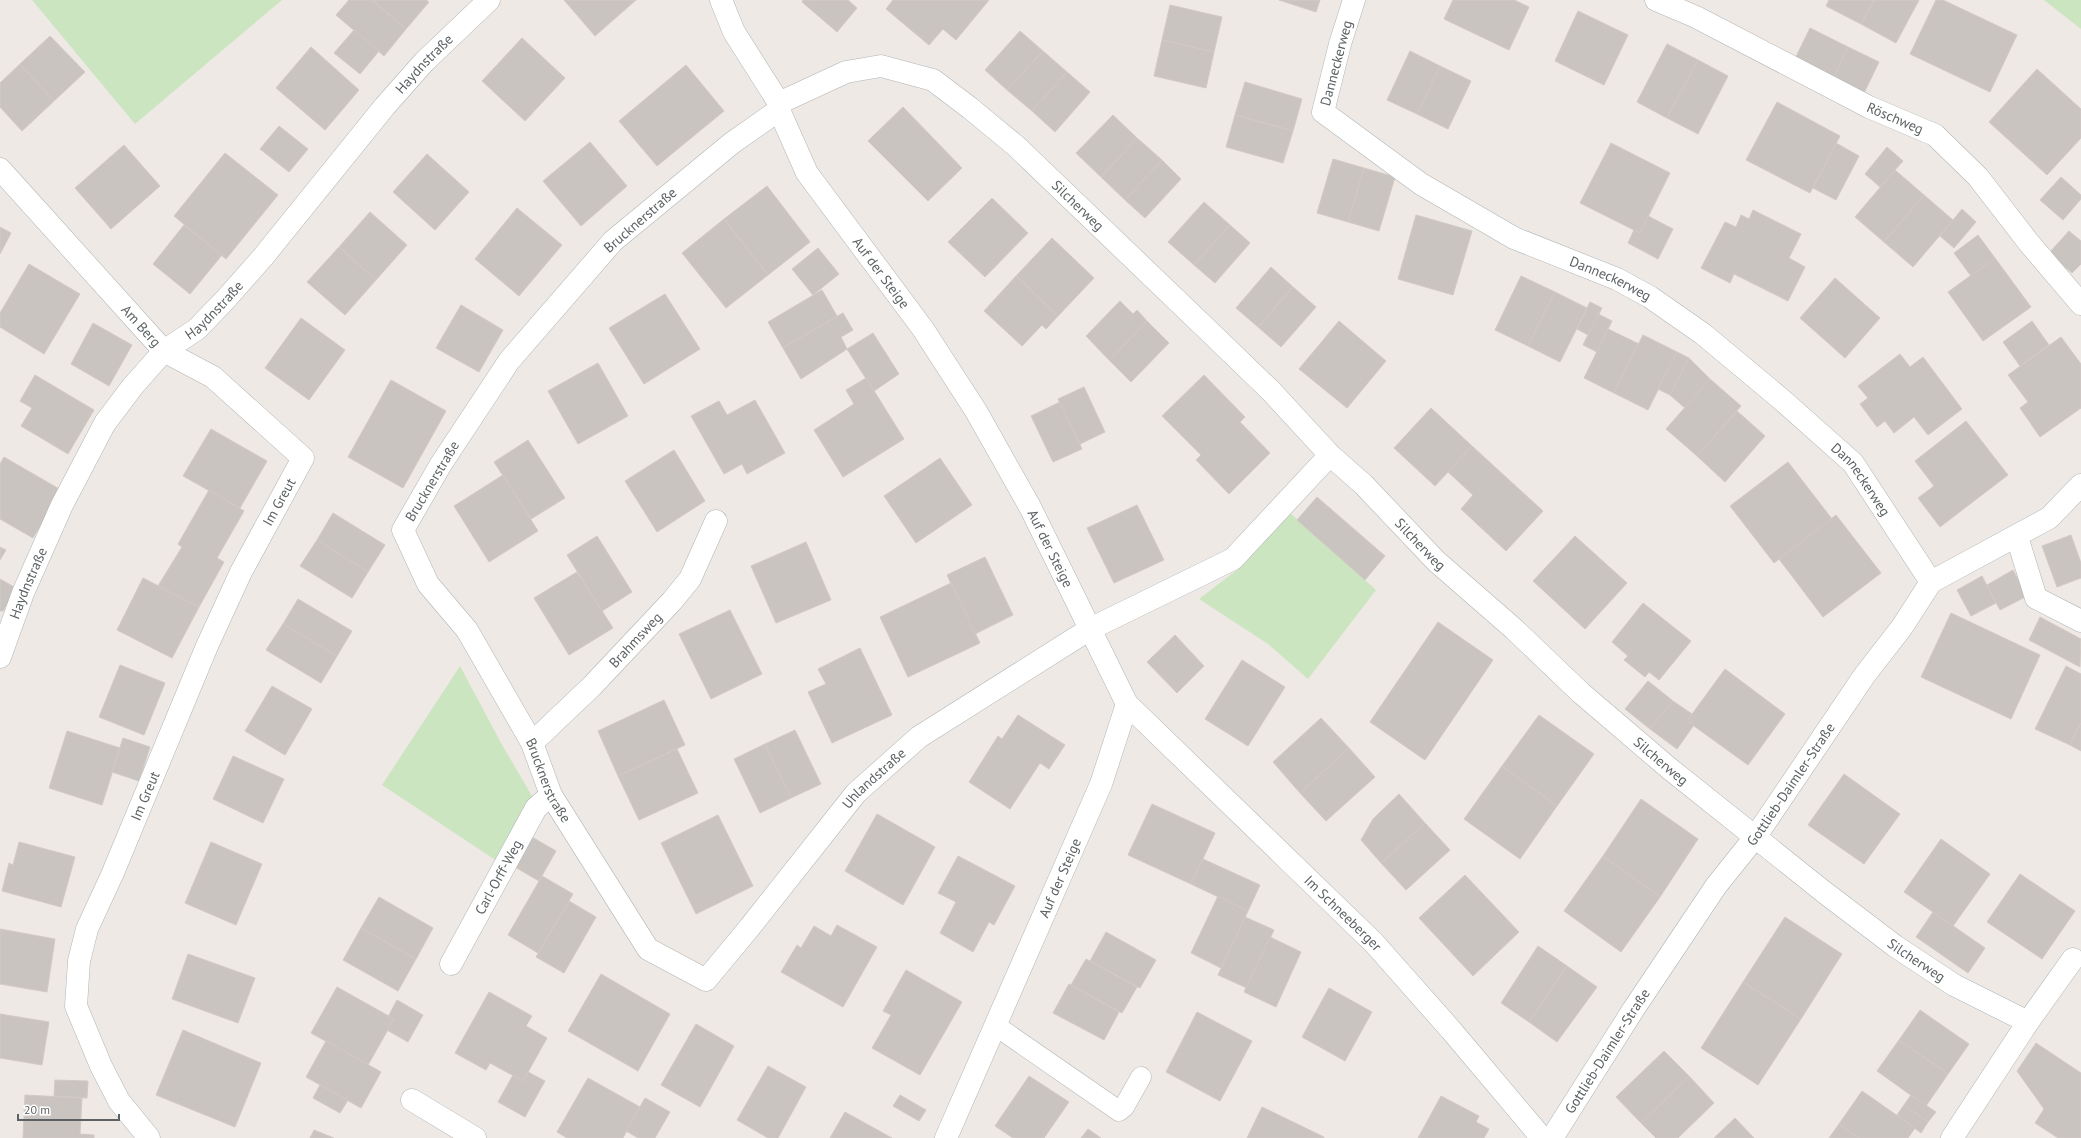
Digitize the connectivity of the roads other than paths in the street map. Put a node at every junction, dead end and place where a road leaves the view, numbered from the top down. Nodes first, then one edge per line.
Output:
1 (489, 0) edge
2 (721, 0) edge
3 (1354, 0) edge
4 (1656, 0) edge
5 (779, 106) junction
6 (0, 169) edge
7 (2081, 304) edge
8 (164, 351) junction
9 (1330, 455) junction
10 (304, 458) joint
11 (2081, 485) edge
12 (716, 521) dead end
13 (2017, 537) junction
14 (1931, 582) junction
15 (2081, 620) edge
16 (1090, 629) junction
17 (0, 657) edge
18 (1127, 704) junction
19 (532, 743) junction
20 (551, 795) junction
21 (1756, 836) junction
22 (2073, 959) dead end
23 (451, 964) dead end
24 (706, 980) joint
25 (2028, 1022) junction
26 (996, 1026) junction
27 (1141, 1077) dead end
28 (412, 1100) dead end
29 (149, 1138) edge
30 (475, 1138) edge
31 (946, 1138) edge
32 (1542, 1138) edge
33 (1552, 1138) edge
34 (1952, 1138) edge

1 - 8 street, Haydnstraße
2 - 5 street, Auf der Steige
3 - 14 street, Danneckerweg
4 - 7 street, Röschweg
5 - 9 street, Silcherweg
5 - 16 street, Auf der Steige
5 - 19 street, Brucknerstraße
6 - 8 street, Am Berg
8 - 10 street, Am Berg
8 - 17 street, Haydnstraße
9 - 16 street
9 - 21 street, Silcherweg
10 - 29 street, Im Greut
11 - 13 street, Gottlieb-Daimler-Straße
12 - 19 street, Brahmsweg
13 - 14 street, Gottlieb-Daimler-Straße
13 - 15 street
14 - 21 street, Gottlieb-Daimler-Straße
16 - 18 street, Auf der Steige
16 - 24 street, Uhlandstraße
18 - 26 street, Auf der Steige
18 - 32 street, Im Schneeberger
19 - 20 street, Brucknerstraße
20 - 23 street, Carl-Orff-Weg
20 - 24 street, Brucknerstraße
21 - 25 street, Silcherweg
21 - 33 street, Gottlieb-Daimler-Straße
22 - 25 street
25 - 34 street
26 - 27 lane
26 - 31 street, Auf der Steige
28 - 30 street

